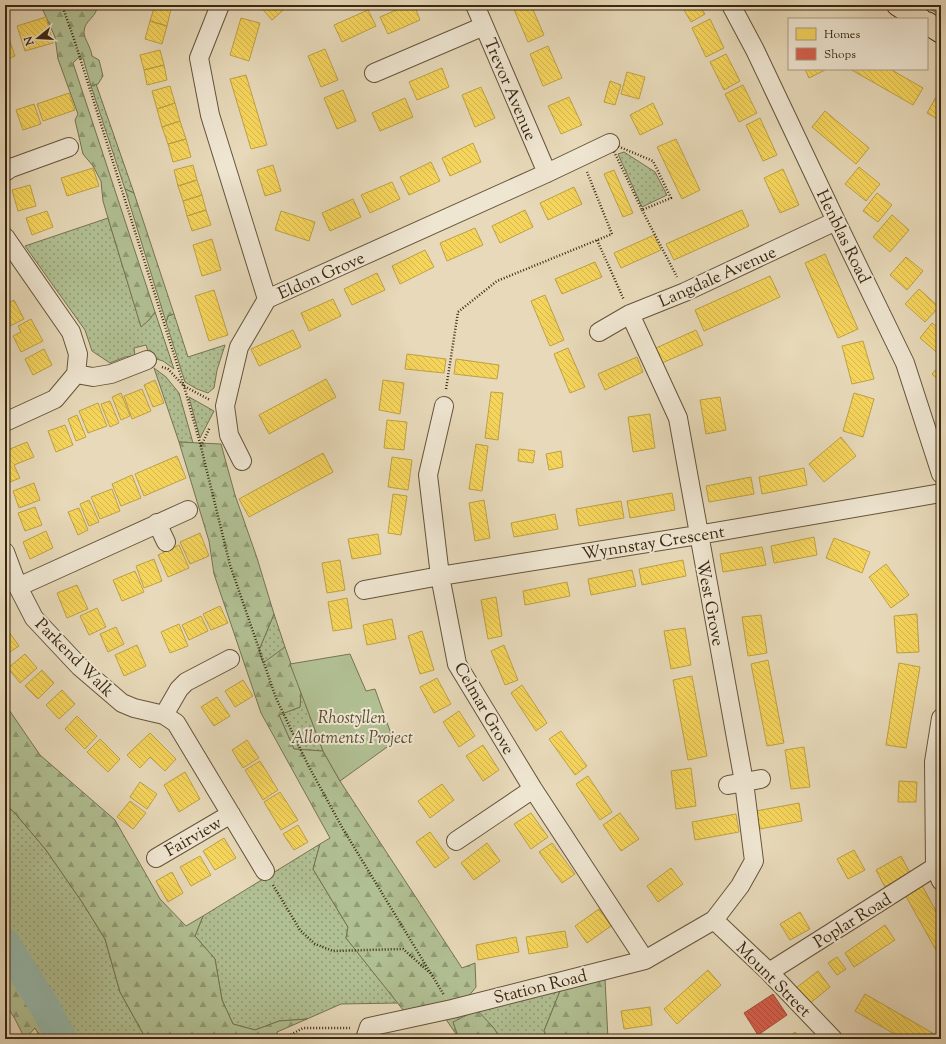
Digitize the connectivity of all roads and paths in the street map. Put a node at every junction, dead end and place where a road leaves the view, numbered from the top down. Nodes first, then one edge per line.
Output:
1 (62, 5) edge
2 (220, 5) edge
3 (475, 5) edge
4 (730, 5) edge
5 (898, 5) edge
6 (918, 18) edge
7 (928, 24) edge
8 (484, 26) junction
9 (941, 32) edge
10 (374, 73) dead end
11 (610, 143) junction
12 (68, 147) dead end
13 (581, 157) junction
14 (5, 172) edge
15 (547, 173) junction
16 (642, 210) junction
17 (836, 221) junction
18 (5, 237) edge
19 (597, 240) junction
20 (684, 292) junction
21 (268, 299) junction
22 (630, 314) junction
23 (599, 332) dead end
24 (147, 360) joint
25 (76, 374) junction
26 (184, 386) junction
27 (225, 406) junction
28 (444, 406) joint
29 (5, 422) edge
30 (242, 460) dead end
31 (941, 474) edge
32 (941, 493) edge
33 (188, 510) dead end
34 (157, 523) junction
35 (698, 535) junction
36 (166, 542) dead end
37 (5, 552) edge
38 (440, 576) junction
39 (18, 588) junction
40 (364, 590) dead end
41 (230, 659) dead end
42 (164, 715) junction
43 (941, 718) edge
44 (532, 789) junction
45 (231, 814) junction
46 (456, 841) dead end
47 (156, 858) dead end
48 (265, 870) joint
49 (938, 874) edge
50 (714, 920) junction
51 (645, 960) junction
52 (769, 972) junction
53 (434, 976) junction
54 (452, 1009) junction
55 (367, 1033) edge
56 (284, 1039) edge
57 (833, 1039) edge

1 - 26 path
2 - 21 street, Eldon Grove
3 - 8 street, Trevor Avenue
4 - 17 street, Henblas Road
5 - 6 main road
7 - 9 main road
8 - 10 street
8 - 15 street, Trevor Avenue
11 - 13 street, Eldon Grove
11 - 16 path
11 - 16 path
12 - 14 street
13 - 15 street, Eldon Grove
13 - 19 path
15 - 21 street, Eldon Grove
16 - 20 path
17 - 20 street, Langdale Avenue
17 - 31 street, Henblas Road
18 - 25 street
19 - 22 path
19 - 28 path
20 - 22 street, Langdale Avenue
21 - 27 street
22 - 23 street, Langdale Avenue
22 - 35 street, West Grove
24 - 25 street
24 - 26 path
25 - 29 street
26 - 27 path
26 - 53 path
27 - 30 street
28 - 38 street, Celmar Grove
32 - 35 street, Wynnstay Crescent
33 - 34 street
34 - 36 street
34 - 39 street
35 - 38 street, Wynnstay Crescent
35 - 50 street, West Grove
37 - 39 street, Parkend Walk
38 - 40 street, Wynnstay Crescent
38 - 44 street, Celmar Grove
39 - 42 street, Parkend Walk
41 - 42 street
42 - 45 street, Parkend Walk
43 - 49 street
44 - 46 street
44 - 51 street, Celmar Grove
45 - 47 street, Fairview
45 - 48 street, Parkend Walk
48 - 53 path
49 - 52 street, Poplar Road
50 - 51 street, Station Road
50 - 52 street, Mount Street
51 - 54 street, Station Road
52 - 57 street, Mount Street
53 - 54 path
54 - 55 street, Station Road
55 - 56 path

